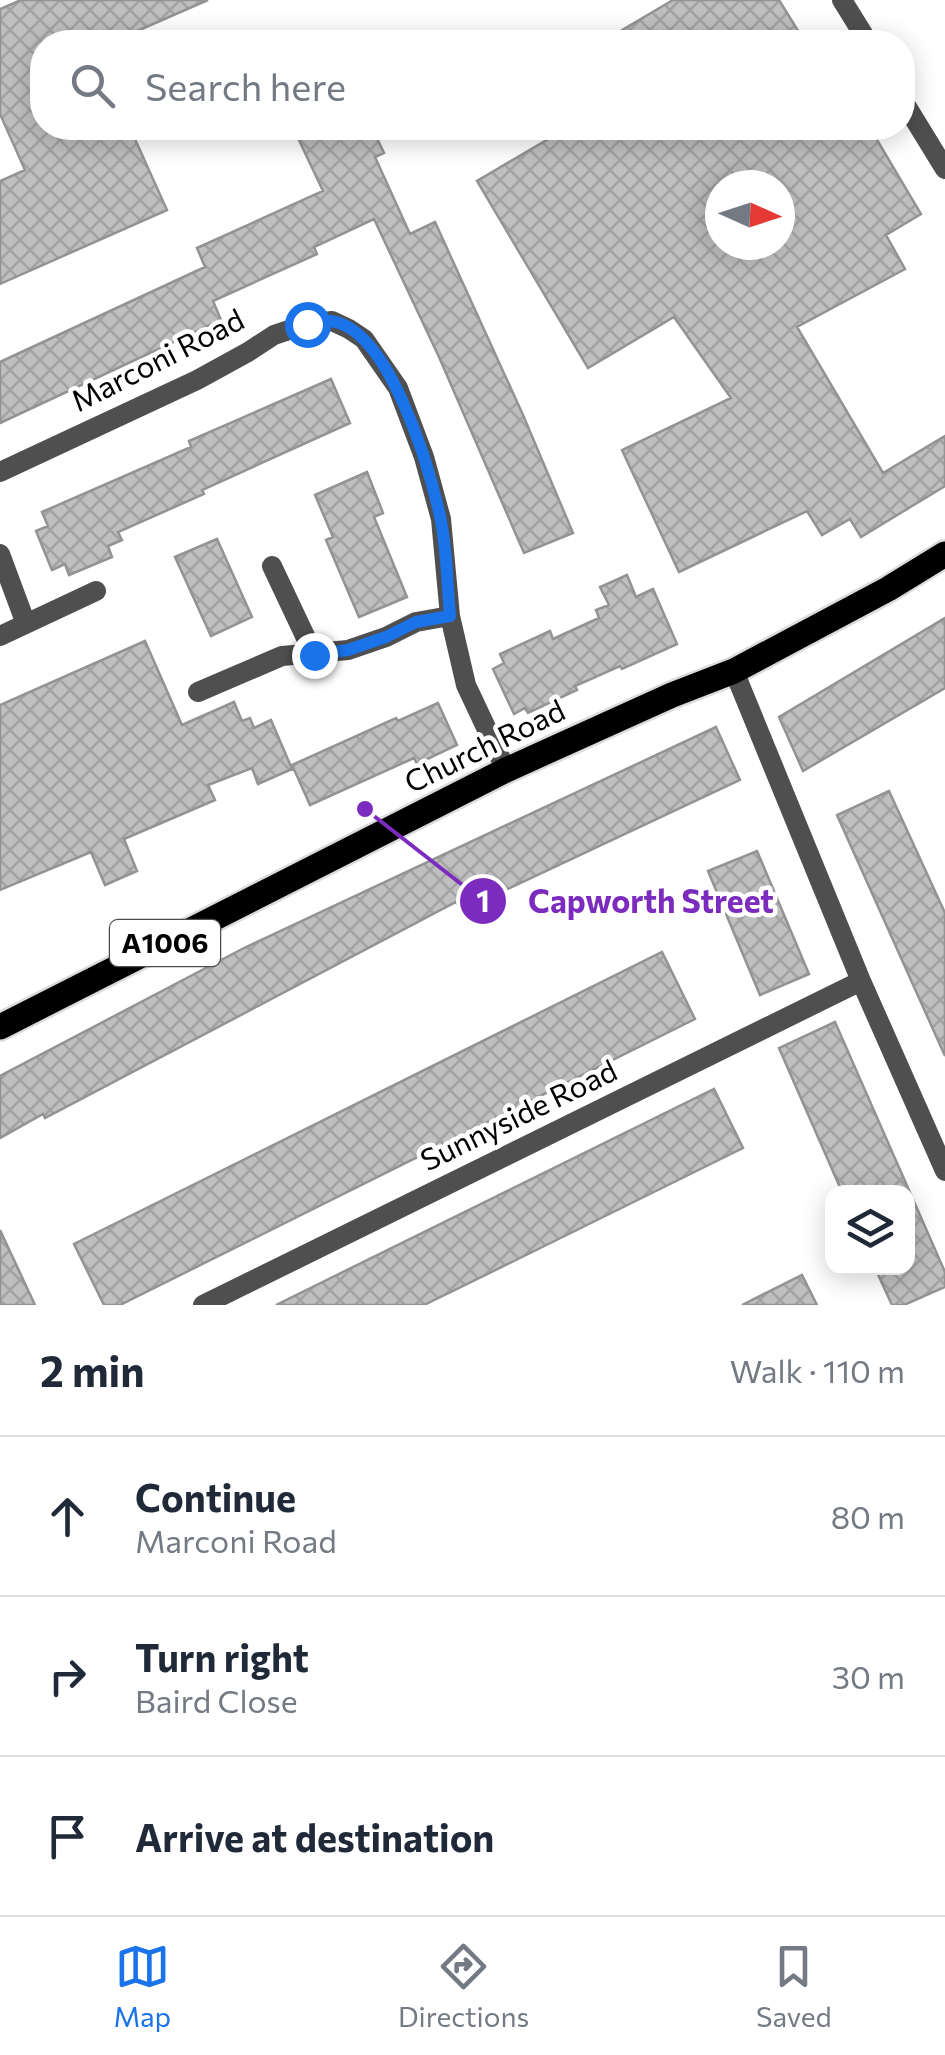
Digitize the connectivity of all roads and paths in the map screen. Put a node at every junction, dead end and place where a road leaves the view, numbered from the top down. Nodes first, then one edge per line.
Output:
1 (842, 0) edge
2 (861, 30) edge
3 (915, 120) edge
4 (945, 169) edge
5 (0, 472) edge
6 (0, 554) edge
7 (945, 554) edge
8 (272, 566) dead end
9 (96, 591) dead end
10 (450, 616) junction
11 (26, 624) junction
12 (0, 636) edge
13 (314, 655) junction
14 (734, 670) junction
15 (198, 692) dead end
16 (506, 770) junction
17 (862, 982) junction
18 (0, 1028) edge
19 (945, 1170) edge
20 (203, 1305) edge

1 - 2 street
3 - 4 street
5 - 10 street, Marconi Road
6 - 11 street
7 - 14 main road, Church Road / A1006
8 - 13 street
9 - 11 street
10 - 13 street
10 - 16 street, Marconi Road
11 - 12 street
13 - 15 street
14 - 16 main road, Church Road / A1006
14 - 17 street
16 - 18 main road, Church Road / A1006
17 - 19 street
17 - 20 street, Sunnyside Road

